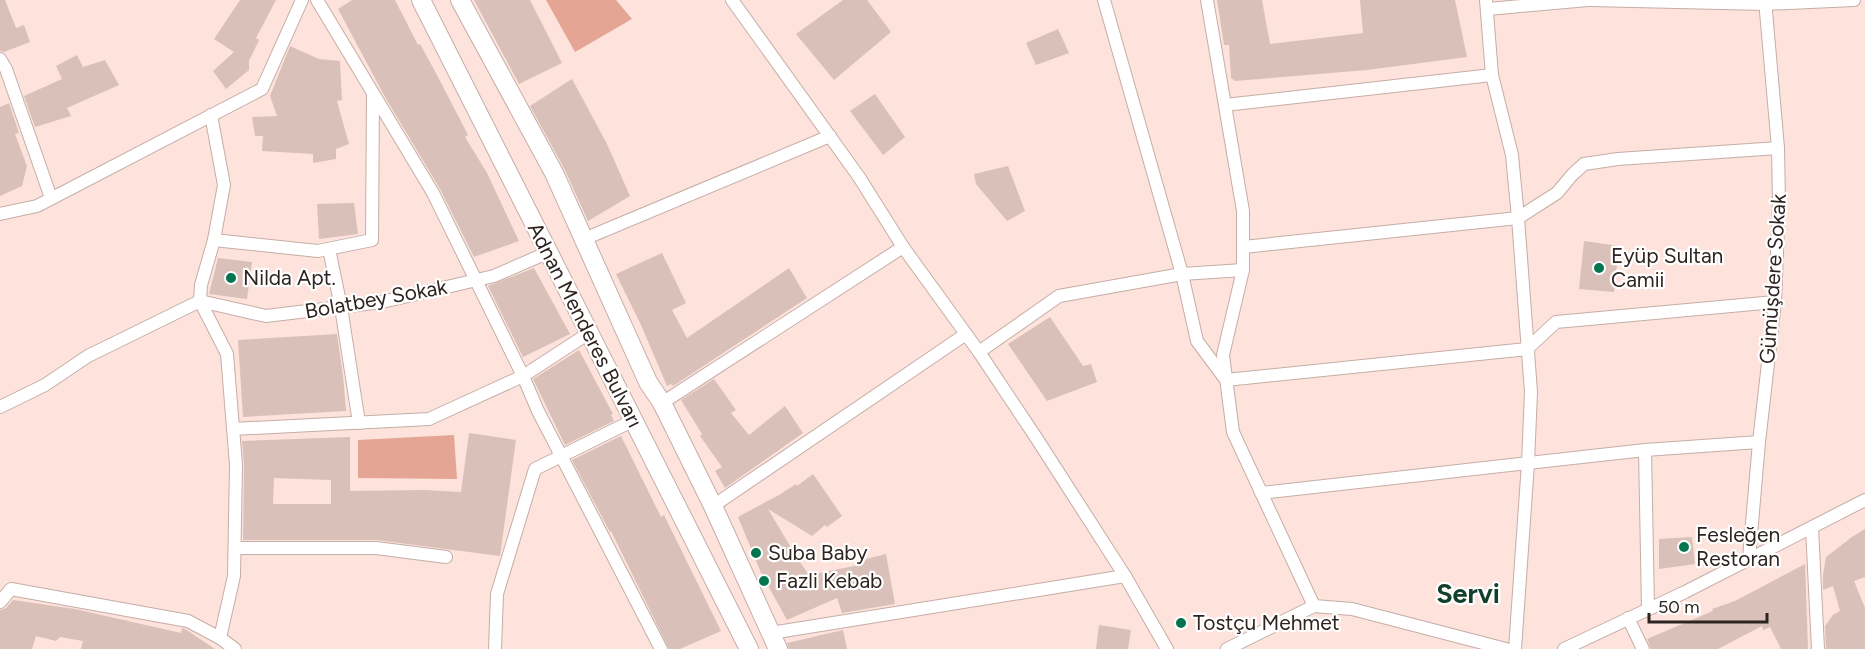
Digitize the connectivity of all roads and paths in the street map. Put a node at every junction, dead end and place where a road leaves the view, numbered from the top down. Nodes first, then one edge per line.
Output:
1 (302, 0) edge
2 (317, 0) edge
3 (421, 0) edge
4 (460, 0) edge
5 (732, 0) edge
6 (1104, 0) edge
7 (1207, 0) edge
8 (1589, 0) edge
9 (1854, 0) edge
10 (1765, 2) edge
11 (1487, 5) edge
12 (0, 59) edge
13 (1492, 75) junction
14 (373, 93) junction
15 (1225, 105) junction
16 (211, 115) junction
17 (830, 136) junction
18 (1778, 148) junction
19 (51, 198) junction
20 (0, 214) edge
21 (1518, 218) junction
22 (584, 239) junction
23 (214, 240) junction
24 (903, 247) junction
25 (1243, 247) junction
26 (329, 249) junction
27 (549, 252) junction
28 (1243, 270) junction
29 (1182, 274) junction
30 (477, 280) junction
31 (200, 301) junction
32 (1776, 302) junction
33 (341, 307) junction
34 (590, 333) junction
35 (966, 334) junction
36 (1527, 349) junction
37 (979, 352) junction
38 (523, 376) junction
39 (1226, 380) junction
40 (662, 403) junction
41 (0, 406) edge
42 (634, 420) junction
43 (359, 423) junction
44 (233, 429) junction
45 (1759, 442) junction
46 (1645, 450) junction
47 (562, 457) junction
48 (1528, 463) junction
49 (1261, 493) junction
50 (1865, 500) edge
51 (713, 506) junction
52 (1812, 528) junction
53 (235, 548) junction
54 (446, 557) dead end
55 (1749, 558) junction
56 (1125, 576) junction
57 (0, 602) edge
58 (1314, 606) junction
59 (1648, 609) junction
60 (1629, 618) junction
61 (220, 638) junction
62 (774, 641) edge
63 (744, 648) edge
64 (235, 649) edge
65 (495, 649) edge
66 (661, 649) edge
67 (1167, 649) edge
68 (1227, 649) edge
69 (1506, 649) edge
70 (1515, 649) edge
71 (1564, 649) edge
72 (1643, 649) edge
73 (1818, 649) edge

1 - 16 street
2 - 14 street
3 - 27 main road, Adnan Menderes Bulvarı
4 - 22 main road, Adnan Menderes Bulvarı
5 - 17 street
6 - 29 street
7 - 15 street
8 - 10 street
8 - 11 street
9 - 10 street
10 - 18 street, Gümüşdere Sokak
11 - 13 street
12 - 19 street
13 - 15 street
13 - 21 street
14 - 26 street
14 - 30 street
15 - 25 street
16 - 19 street
16 - 23 street
17 - 22 street
17 - 24 street
18 - 21 street
18 - 32 street, Gümüşdere Sokak
19 - 20 street
21 - 25 street
21 - 36 street
22 - 40 main road, Adnan Menderes Bulvarı
23 - 26 street
23 - 31 street
24 - 35 street
24 - 40 street
25 - 28 street
26 - 33 street
27 - 30 street, Bolatbey Sokak
27 - 34 main road, Adnan Menderes Bulvarı
28 - 29 street
28 - 39 street
29 - 37 street
29 - 39 street
30 - 33 street, Bolatbey Sokak
30 - 38 street
31 - 33 street, Bolatbey Sokak
31 - 41 street
31 - 44 street
32 - 36 street
32 - 45 street, Gümüşdere Sokak
33 - 43 street
34 - 38 street
34 - 42 main road, Adnan Menderes Bulvarı
35 - 37 street
35 - 51 street
36 - 39 street
36 - 48 street
37 - 56 street
38 - 43 street
38 - 47 street
39 - 49 street
40 - 51 main road, Adnan Menderes Bulvarı
42 - 47 street
42 - 63 main road, Adnan Menderes Bulvarı
43 - 44 street
44 - 53 street
45 - 46 street
45 - 55 street, Gümüşdere Sokak
46 - 48 street
46 - 59 street
47 - 65 street
47 - 66 street
48 - 49 street
48 - 70 street
49 - 58 street
50 - 52 street
51 - 62 main road, Adnan Menderes Bulvarı
52 - 55 street
52 - 73 street
53 - 54 street
53 - 61 street
55 - 59 street
56 - 62 street
56 - 67 street
57 - 61 street
58 - 68 street
58 - 69 street
59 - 60 street
60 - 71 street
60 - 72 street
61 - 64 street

